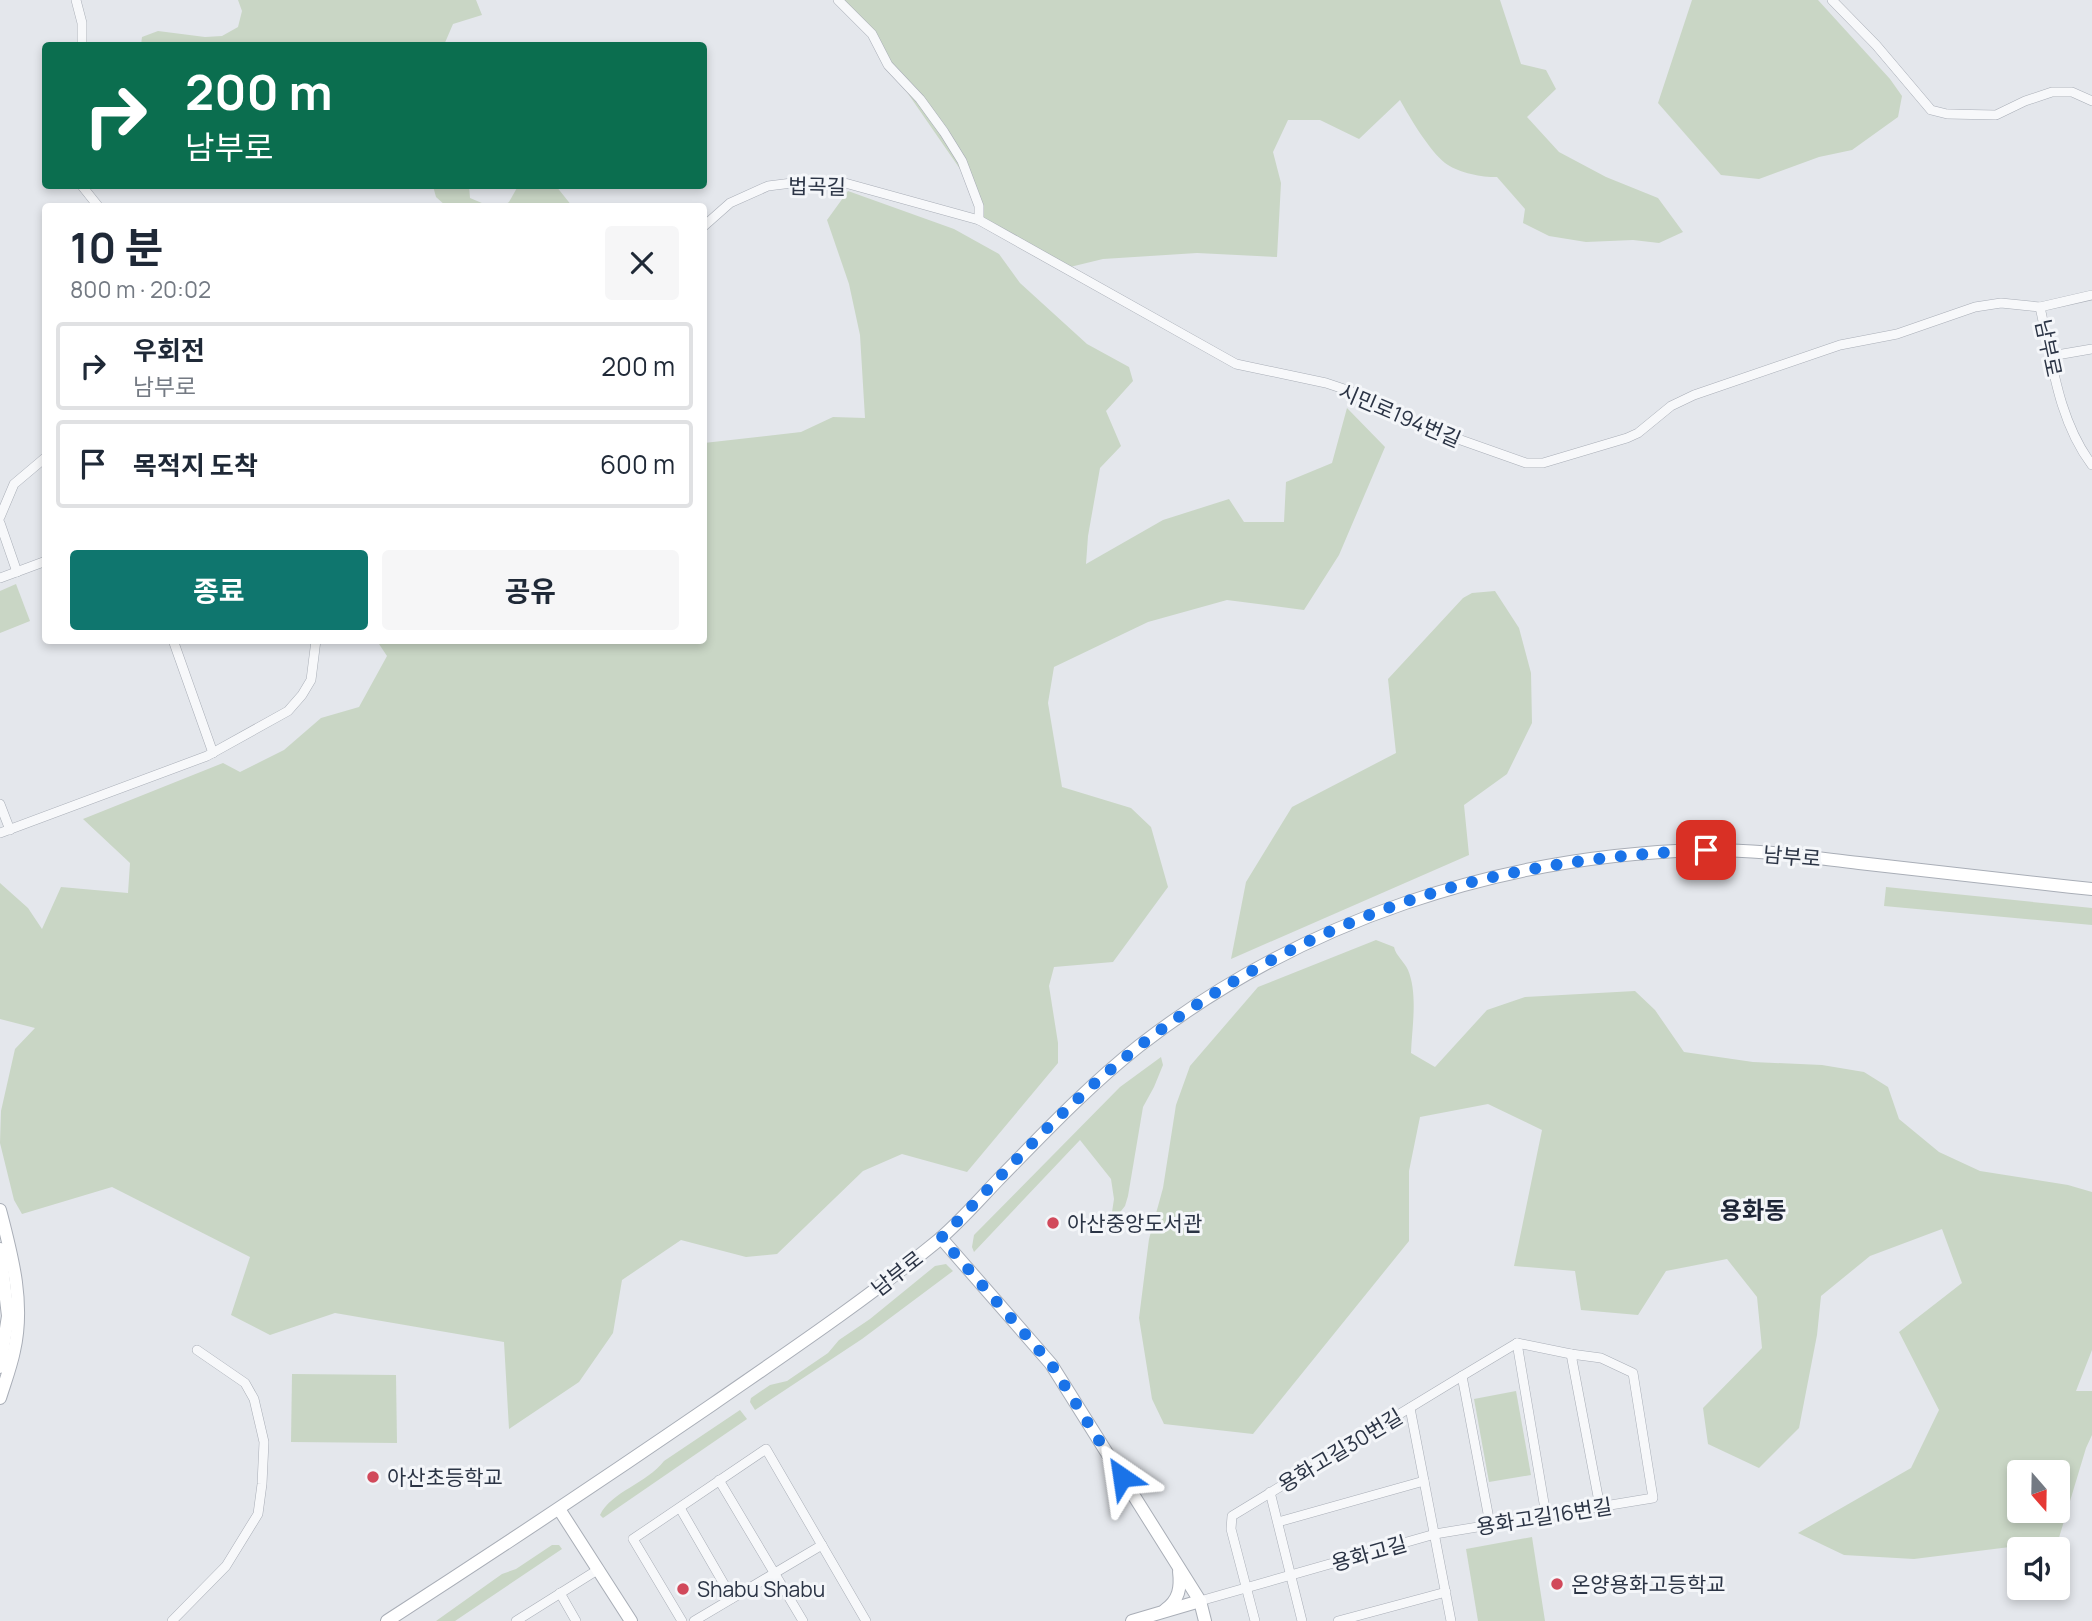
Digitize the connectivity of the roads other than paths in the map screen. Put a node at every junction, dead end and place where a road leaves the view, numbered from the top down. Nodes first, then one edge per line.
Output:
1 (76, 0) edge
2 (838, 0) edge
3 (1832, 0) edge
4 (82, 42) edge
5 (2092, 101) edge
6 (84, 189) edge
7 (96, 203) edge
8 (979, 220) junction
9 (707, 223) edge
10 (2092, 295) edge
11 (2040, 307) junction
12 (2092, 348) edge
13 (2051, 356) junction
14 (42, 460) edge
15 (2092, 465) edge
16 (0, 517) edge
17 (0, 523) edge
18 (42, 563) edge
19 (17, 572) junction
20 (0, 578) edge
21 (174, 644) edge
22 (316, 644) edge
23 (214, 753) junction
24 (0, 804) edge
25 (5, 832) edge
26 (2092, 889) edge
27 (0, 1210) edge
28 (941, 1238) junction
29 (0, 1249) edge
30 (1517, 1343) junction
31 (197, 1350) dead end
32 (1571, 1354) junction
33 (0, 1367) edge
34 (1462, 1376) junction
35 (0, 1398) edge
36 (1410, 1408) junction
37 (719, 1480) junction
38 (1424, 1481) junction
39 (1270, 1492) junction
40 (1600, 1507) junction
41 (680, 1508) junction
42 (559, 1509) junction
43 (1546, 1515) junction
44 (1278, 1522) junction
45 (1490, 1524) junction
46 (1435, 1534) junction
47 (822, 1545) junction
48 (1179, 1567) junction
49 (599, 1569) junction
50 (775, 1573) junction
51 (1291, 1575) junction
52 (1247, 1588) junction
53 (1446, 1592) junction
54 (560, 1593) junction
55 (732, 1598) junction
56 (1200, 1601) junction
57 (1161, 1613) junction
58 (172, 1621) edge
59 (387, 1621) edge
60 (516, 1621) edge
61 (576, 1621) edge
62 (631, 1621) edge
63 (682, 1621) edge
64 (694, 1621) edge
65 (803, 1621) edge
66 (866, 1621) edge
67 (1132, 1621) edge
68 (1205, 1621) edge
69 (1255, 1621) edge
70 (1302, 1621) edge
71 (1338, 1621) edge
72 (1451, 1621) edge

1 - 4 street
2 - 8 street
3 - 5 street
6 - 7 street
8 - 9 street, 법곡길
8 - 11 street, 시민로194번길
10 - 11 street, 시민로194번길
11 - 13 street, 남부로
12 - 13 street
13 - 15 street, 남부로
14 - 16 street
17 - 19 street
18 - 19 street
19 - 20 street
21 - 23 street
22 - 23 street
23 - 25 street
24 - 25 street
26 - 28 street, 남부로
27 - 35 street
28 - 42 street, 남부로
28 - 48 street
29 - 33 street
30 - 32 street
30 - 34 street, 용화고길30번길
30 - 43 street
31 - 58 street
32 - 40 street
32 - 40 street, 용화고길16번길
34 - 36 street, 용화고길30번길
34 - 45 street
36 - 38 street, 용화고길30번길
36 - 39 street, 용화고길30번길
37 - 41 street
37 - 47 street
37 - 50 street
38 - 44 street, 용화고길30번길
38 - 46 street, 용화고길30번길
39 - 44 street, 용화고길30번길
39 - 52 street, 용화고길30번길
40 - 43 street, 용화고길16번길
41 - 55 street
41 - 63 street
42 - 49 street
42 - 59 street, 남부로
43 - 45 street, 용화고길16번길
44 - 51 street
45 - 46 street, 용화고길16번길
46 - 51 street, 용화고길
46 - 53 street, 용화고길
47 - 50 street
47 - 66 street
48 - 56 street
48 - 57 street
49 - 54 street
49 - 62 street
50 - 55 street
50 - 65 street
51 - 52 street, 용화고길
51 - 70 street
52 - 56 street, 용화고길
52 - 69 street
53 - 71 street
53 - 72 street, 용화고길
54 - 60 street
54 - 61 street
55 - 64 street
56 - 57 street, 용화고길
56 - 68 street
57 - 67 street, 용화고길

